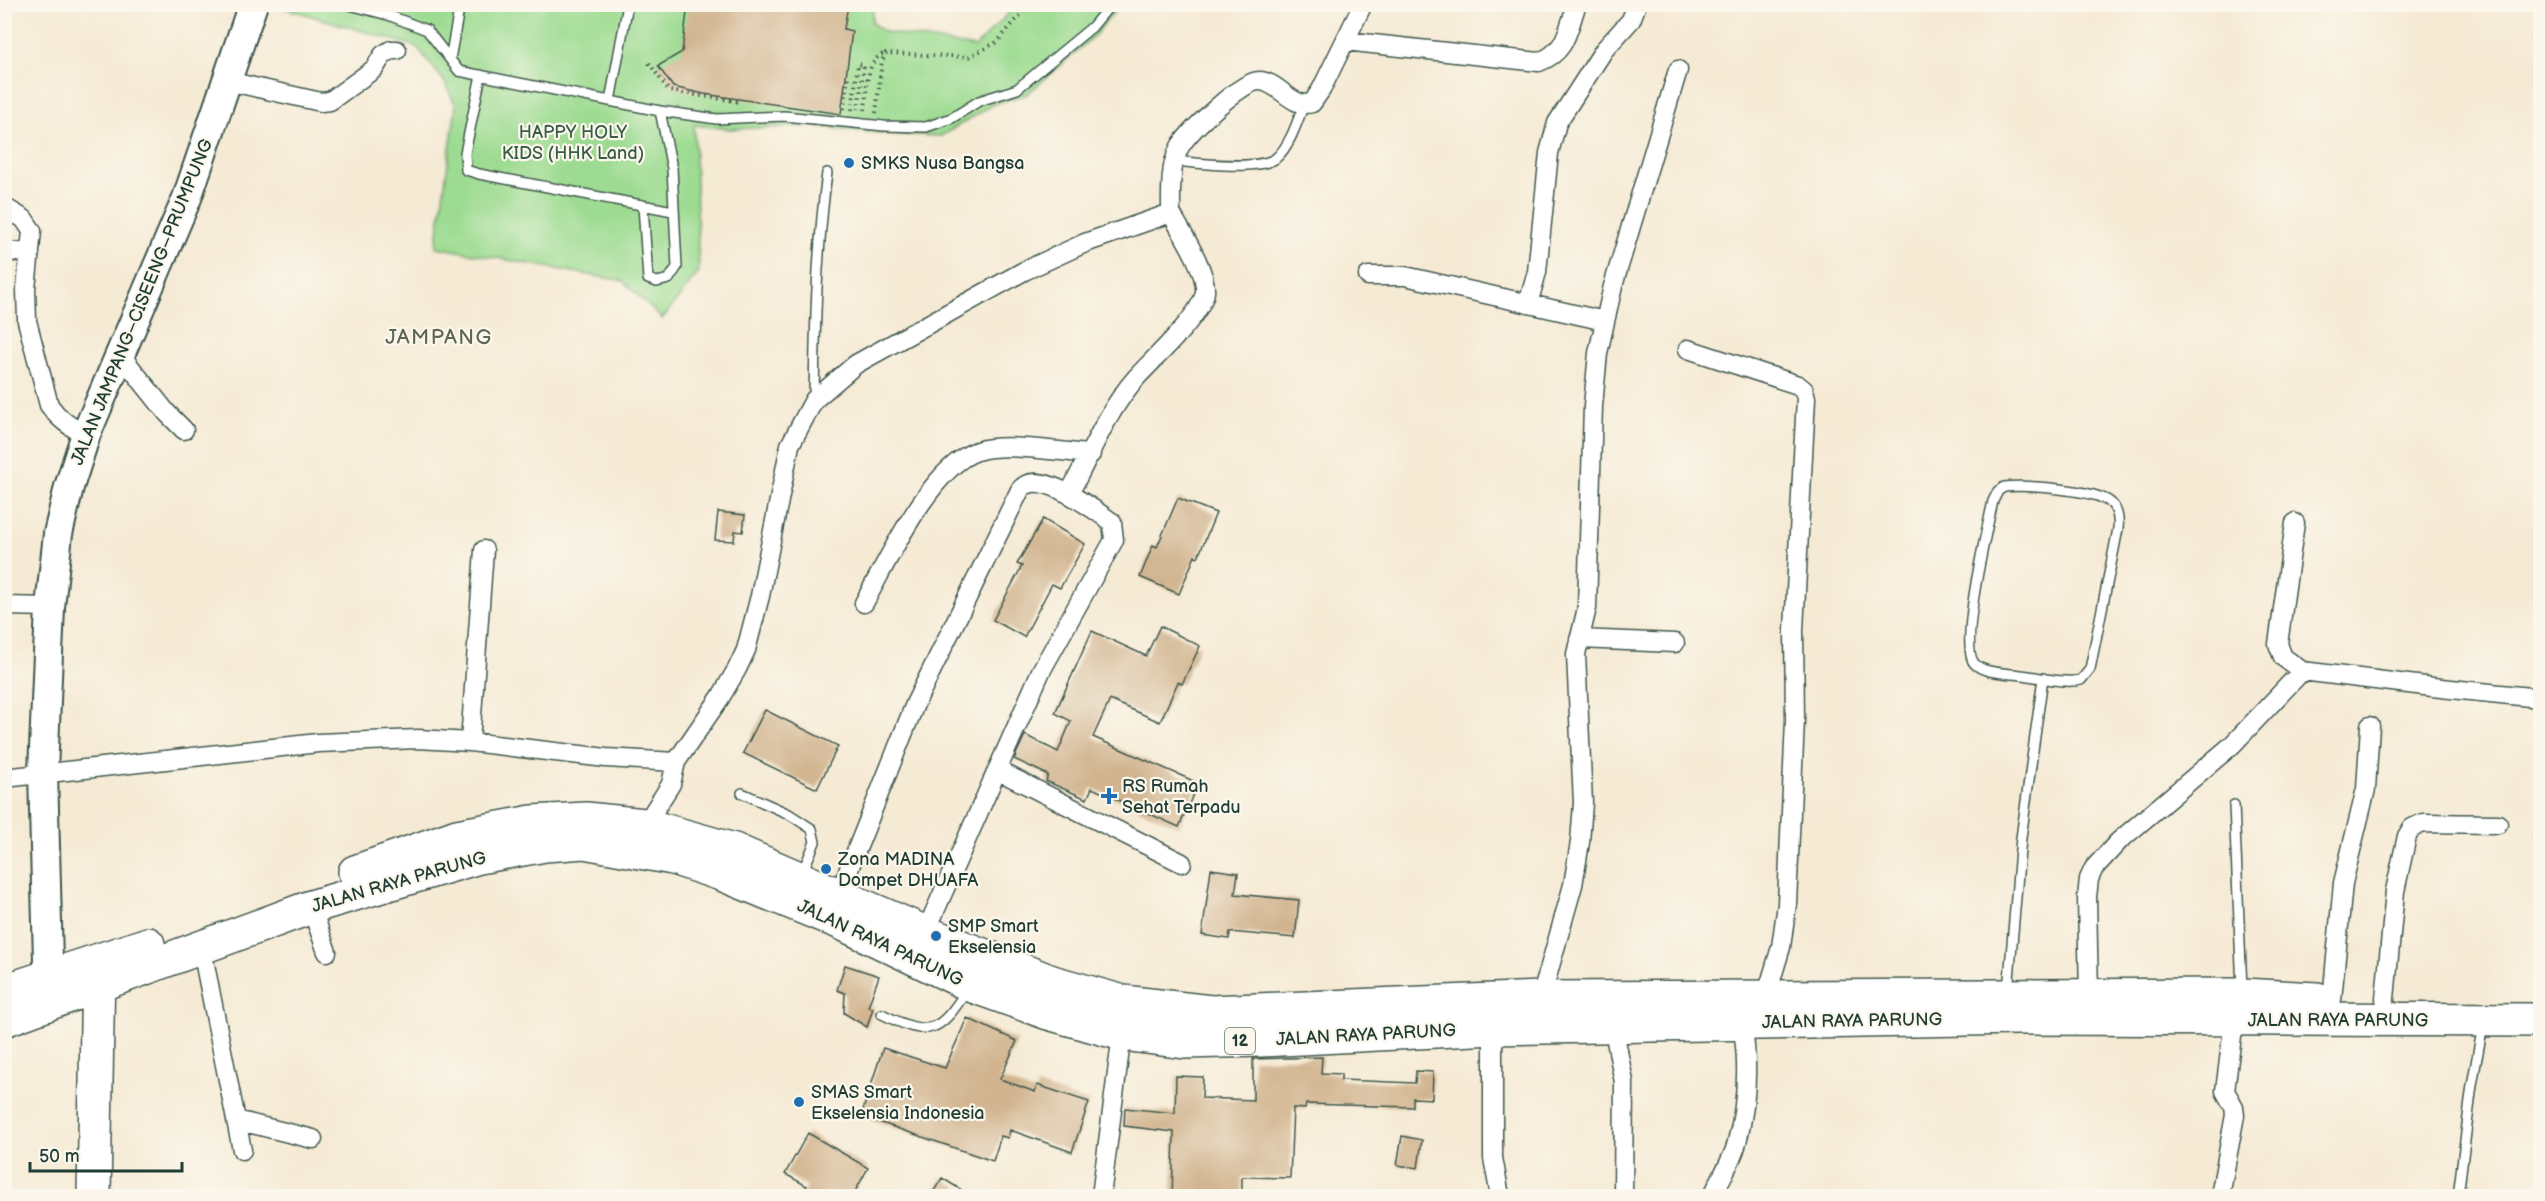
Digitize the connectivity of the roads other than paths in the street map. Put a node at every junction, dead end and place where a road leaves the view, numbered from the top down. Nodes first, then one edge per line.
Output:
1 (253, 4) edge
2 (346, 4) edge
3 (460, 4) edge
4 (628, 4) edge
5 (1111, 4) edge
6 (1363, 4) edge
7 (1637, 4) edge
8 (1576, 7) dead end
9 (1345, 40) junction
10 (397, 50) dead end
11 (450, 60) junction
12 (1678, 69) dead end
13 (481, 75) junction
14 (227, 81) junction
15 (610, 101) junction
16 (1304, 104) junction
17 (660, 111) junction
18 (1174, 161) junction
19 (827, 172) dead end
20 (643, 206) junction
21 (4, 207) edge
22 (673, 212) junction
23 (1171, 213) junction
24 (4, 251) edge
25 (30, 253) junction
26 (1368, 276) dead end
27 (1528, 304) junction
28 (1605, 321) junction
29 (1688, 349) dead end
30 (120, 354) junction
31 (814, 400) junction
32 (184, 430) dead end
33 (87, 434) junction
34 (1091, 454) junction
35 (1070, 494) junction
36 (2295, 523) dead end
37 (484, 550) dead end
38 (864, 603) dead end
39 (4, 606) edge
40 (50, 607) junction
41 (1579, 639) junction
42 (1675, 643) dead end
43 (2302, 671) junction
44 (2043, 678) junction
45 (2541, 698) edge
46 (2370, 726) dead end
47 (470, 742) junction
48 (997, 770) junction
49 (674, 772) junction
50 (4, 778) edge
51 (43, 779) junction
52 (742, 793) dead end
53 (2234, 805) dead end
54 (2498, 824) dead end
55 (645, 825) junction
56 (1182, 862) dead end
57 (800, 877) junction
58 (839, 894) junction
59 (312, 907) junction
60 (201, 945) junction
61 (919, 945) junction
62 (327, 952) dead end
63 (2088, 973) junction
64 (98, 975) junction
65 (2008, 983) junction
66 (970, 985) junction
67 (4, 991) edge
68 (49, 991) junction
69 (2239, 994) junction
70 (1766, 997) junction
71 (2365, 997) junction
72 (1541, 998) junction
73 (2541, 1000) edge
74 (882, 1014) dead end
75 (4, 1020) edge
76 (2484, 1020) junction
77 (2541, 1020) edge
78 (1742, 1023) junction
79 (1613, 1025) junction
80 (1493, 1028) junction
81 (1122, 1034) junction
82 (236, 1120) junction
83 (314, 1139) dead end
84 (242, 1150) dead end
85 (94, 1197) edge
86 (1101, 1197) edge
87 (1500, 1197) edge
88 (1623, 1197) edge
89 (1713, 1197) edge
90 (2220, 1197) edge
91 (2458, 1197) edge

1 - 14 main road, JALAN JAMPANG–CISEENG–PRUMPUNG
2 - 11 lane
3 - 11 lane
4 - 15 lane
5 - 17 lane
6 - 9 street
7 - 27 street
8 - 9 street
9 - 16 street
10 - 14 street
11 - 13 lane
12 - 28 street
13 - 15 lane
13 - 20 lane
14 - 30 main road, JALAN JAMPANG–CISEENG–PRUMPUNG
15 - 17 lane
16 - 18 lane
16 - 18 street
17 - 22 lane
18 - 23 street
19 - 31 lane
20 - 22 lane
20 - 22 lane
21 - 25 street
23 - 31 street
23 - 34 street
24 - 25 street
25 - 33 street
26 - 27 street
27 - 28 street
28 - 41 street
29 - 70 street
30 - 32 street
30 - 33 main road, JALAN JAMPANG–CISEENG–PRUMPUNG
31 - 49 street
33 - 40 main road, JALAN JAMPANG–CISEENG–PRUMPUNG
34 - 35 street
34 - 38 street
35 - 48 street
35 - 58 street
36 - 43 street
37 - 47 street
39 - 40 street
40 - 51 main road, JALAN JAMPANG–CISEENG–PRUMPUNG
41 - 42 street
41 - 72 street
43 - 45 street
43 - 63 street
44 - 44 lane
44 - 65 lane
46 - 71 street
47 - 49 street
47 - 51 street
48 - 56 street
48 - 61 street
49 - 55 street
50 - 51 street
51 - 68 main road, JALAN JAMPANG–CISEENG–PRUMPUNG
52 - 57 lane
53 - 69 lane
54 - 71 street
55 - 57 highway, JALAN RAYA PARUNG / 12
55 - 64 highway, JALAN RAYA PARUNG / 12
57 - 58 highway, JALAN RAYA PARUNG / 12
58 - 61 highway, JALAN RAYA PARUNG / 12
59 - 60 highway, JALAN RAYA PARUNG / 12
59 - 61 highway, JALAN RAYA PARUNG / 12
59 - 62 street
60 - 64 highway, JALAN RAYA PARUNG / 12
60 - 82 street
61 - 66 highway, JALAN RAYA PARUNG / 12
61 - 72 highway, JALAN RAYA PARUNG / 12
63 - 65 highway, JALAN RAYA PARUNG / 12
63 - 69 highway, JALAN RAYA PARUNG / 12
64 - 68 highway, JALAN RAYA PARUNG / 12
64 - 85 highway
65 - 70 highway, JALAN RAYA PARUNG / 12
66 - 74 lane
66 - 81 highway, JALAN RAYA PARUNG / 12
67 - 68 highway, JALAN RAYA PARUNG / 12
68 - 75 highway, JALAN RAYA PARUNG / 12
69 - 71 highway, JALAN RAYA PARUNG / 12
69 - 78 highway, JALAN RAYA PARUNG / 12
69 - 90 street
70 - 72 highway, JALAN RAYA PARUNG / 12
71 - 73 highway, JALAN RAYA PARUNG / 12
71 - 76 highway, JALAN RAYA PARUNG / 12
76 - 77 highway, JALAN RAYA PARUNG / 12
76 - 91 lane
78 - 79 highway, JALAN RAYA PARUNG / 12
78 - 89 street
79 - 80 highway, JALAN RAYA PARUNG / 12
79 - 88 street
80 - 81 highway, JALAN RAYA PARUNG / 12
80 - 87 street
81 - 86 street
82 - 83 street
82 - 84 street

